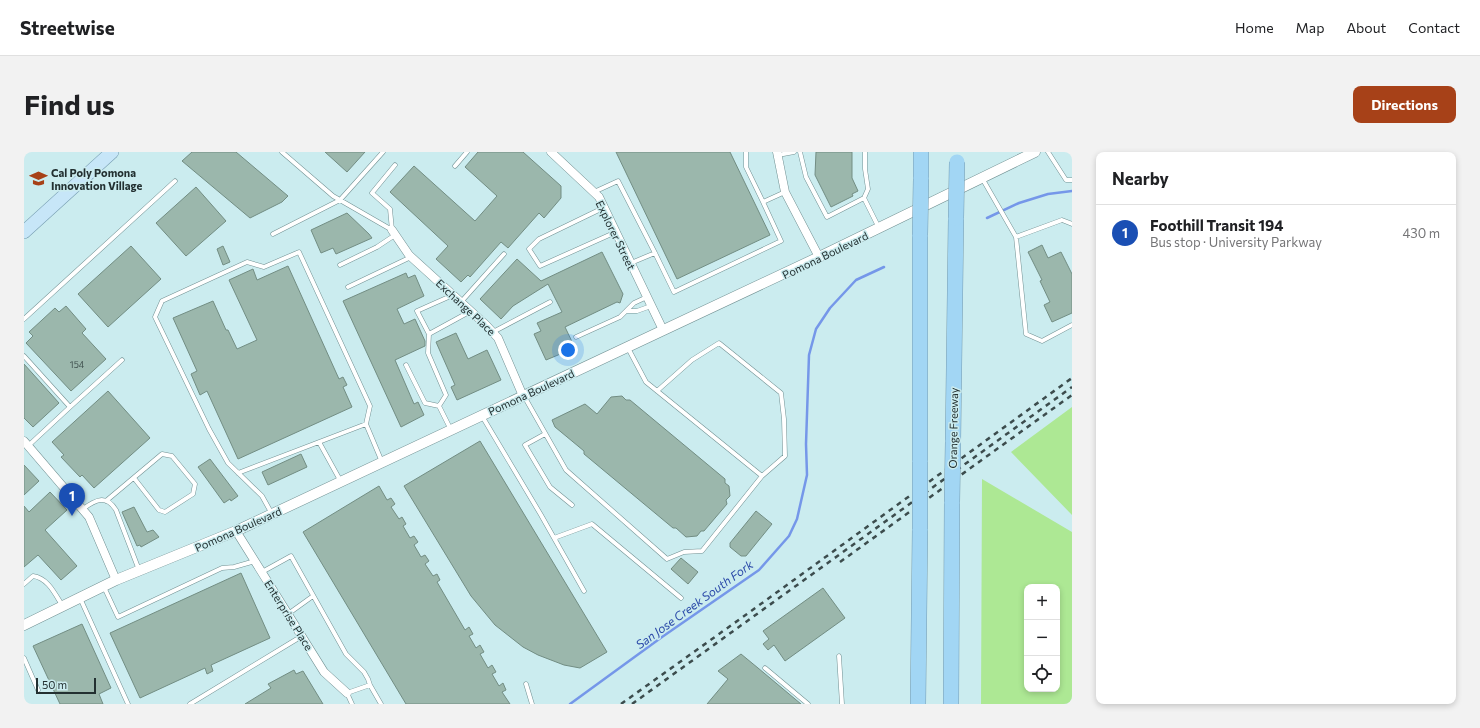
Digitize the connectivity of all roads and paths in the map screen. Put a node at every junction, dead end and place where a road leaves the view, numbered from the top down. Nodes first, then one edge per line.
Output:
1 (112, 152) edge
2 (282, 152) edge
3 (382, 152) edge
4 (467, 152) edge
5 (552, 152) edge
6 (746, 152) edge
7 (794, 152) edge
8 (800, 152) edge
9 (865, 152) edge
10 (921, 152) edge
11 (1035, 152) edge
12 (1048, 152) edge
13 (777, 153) edge
14 (957, 157) edge
15 (395, 165) dead end
16 (455, 166) dead end
17 (982, 178) junction
18 (1072, 180) edge
19 (175, 181) dead end
20 (594, 192) junction
21 (785, 192) junction
22 (864, 198) junction
23 (340, 200) junction
24 (763, 202) junction
25 (603, 208) junction
26 (1072, 224) edge
27 (879, 228) junction
28 (24, 232) edge
29 (616, 232) junction
30 (394, 233) junction
31 (274, 234) dead end
32 (1016, 237) junction
33 (655, 253) junction
34 (504, 254) dead end
35 (411, 257) junction
36 (820, 258) junction
37 (631, 263) junction
38 (340, 265) dead end
39 (348, 287) dead end
40 (453, 295) junction
41 (647, 297) junction
42 (461, 302) junction
43 (550, 302) dead end
44 (651, 306) junction
45 (471, 311) junction
46 (626, 311) junction
47 (24, 319) edge
48 (1072, 325) edge
49 (663, 330) junction
50 (493, 332) junction
51 (429, 334) junction
52 (576, 337) dead end
53 (627, 347) junction
54 (24, 356) edge
55 (122, 360) dead end
56 (406, 365) dead end
57 (657, 391) junction
58 (523, 396) junction
59 (439, 406) junction
60 (70, 407) junction
61 (481, 416) junction
62 (366, 424) junction
63 (451, 430) junction
64 (545, 434) junction
65 (25, 442) edge
66 (319, 442) junction
67 (382, 463) junction
68 (238, 473) junction
69 (762, 476) junction
70 (134, 478) junction
71 (341, 482) junction
72 (106, 501) junction
73 (572, 505) dead end
74 (83, 509) junction
75 (272, 514) junction
76 (236, 531) junction
77 (554, 538) junction
78 (255, 561) junction
79 (139, 570) junction
80 (262, 572) junction
81 (116, 580) junction
82 (24, 584) edge
83 (104, 586) junction
84 (584, 592) dead end
85 (313, 596) junction
86 (80, 597) junction
87 (681, 598) dead end
88 (62, 606) junction
89 (288, 614) junction
90 (24, 625) edge
91 (302, 636) junction
92 (839, 656) dead end
93 (24, 658) edge
94 (765, 668) dead end
95 (526, 684) dead end
96 (370, 685) junction
97 (38, 690) dead end
98 (348, 693) junction
99 (128, 704) edge
100 (190, 704) edge
101 (352, 704) edge
102 (381, 704) edge
103 (532, 704) edge
104 (808, 704) edge
105 (842, 704) edge
106 (918, 704) edge
107 (950, 704) edge

1 - 28 main road
2 - 23 lane
3 - 23 lane
4 - 16 lane
5 - 20 street, Explorer Street
6 - 24 lane
7 - 13 lane
8 - 22 lane
9 - 22 lane
10 - 106 highway, bridge
11 - 17 street, Pomona Boulevard
12 - 18 lane
13 - 21 street
14 - 107 highway, Orange Freeway, bridge
15 - 30 lane
17 - 27 street, Pomona Boulevard
17 - 32 lane
19 - 47 lane
20 - 25 street, Explorer Street
20 - 33 lane
21 - 24 lane
21 - 36 street
22 - 27 lane
23 - 30 lane
23 - 31 lane
24 - 33 lane
25 - 29 street, Explorer Street
25 - 29 lane
26 - 32 lane
27 - 36 street, Pomona Boulevard
29 - 37 street, Explorer Street
30 - 35 street, Exchange Place
30 - 38 lane
32 - 48 lane
33 - 37 lane
34 - 42 lane
35 - 39 lane
35 - 40 street, Exchange Place
36 - 49 street, Pomona Boulevard
37 - 41 street, Explorer Street
40 - 42 street, Exchange Place
40 - 51 lane
41 - 44 street, Explorer Street
41 - 46 lane
42 - 45 street, Exchange Place
43 - 50 lane
44 - 46 lane
44 - 49 street, Explorer Street
45 - 50 street, Exchange Place
45 - 51 lane
46 - 52 lane
49 - 53 street, Pomona Boulevard
50 - 58 street, Exchange Place
51 - 59 lane
53 - 57 lane
53 - 58 street, Pomona Boulevard
54 - 60 lane
55 - 60 lane
56 - 59 lane
57 - 69 lane
57 - 69 lane
58 - 61 street, Pomona Boulevard
58 - 64 lane
59 - 63 lane
60 - 65 lane
61 - 63 street, Pomona Boulevard
61 - 77 lane
62 - 66 lane
62 - 67 lane
62 - 68 lane
63 - 67 street, Pomona Boulevard
64 - 69 lane
64 - 73 lane
65 - 74 street
66 - 68 lane
66 - 71 lane
67 - 71 street, Pomona Boulevard
68 - 75 lane
70 - 70 lane
70 - 72 lane
71 - 75 street, Pomona Boulevard
72 - 74 lane
72 - 79 lane
74 - 81 street
75 - 76 street, Pomona Boulevard
76 - 78 street, Enterprise Place
76 - 79 street, Pomona Boulevard
77 - 84 lane
77 - 87 lane
78 - 80 street, Enterprise Place
78 - 83 lane
79 - 81 street, Pomona Boulevard
80 - 85 lane
80 - 89 street, Enterprise Place
81 - 83 street, Pomona Boulevard
82 - 88 lane
83 - 86 street, Pomona Boulevard
85 - 89 lane
85 - 96 lane
86 - 88 street, Pomona Boulevard
86 - 99 lane
88 - 90 street, Pomona Boulevard
89 - 91 street, Enterprise Place
91 - 98 street, Enterprise Place
91 - 100 lane
92 - 105 lane
93 - 97 lane
94 - 104 lane
95 - 103 lane
96 - 98 lane
96 - 102 lane
98 - 101 lane

